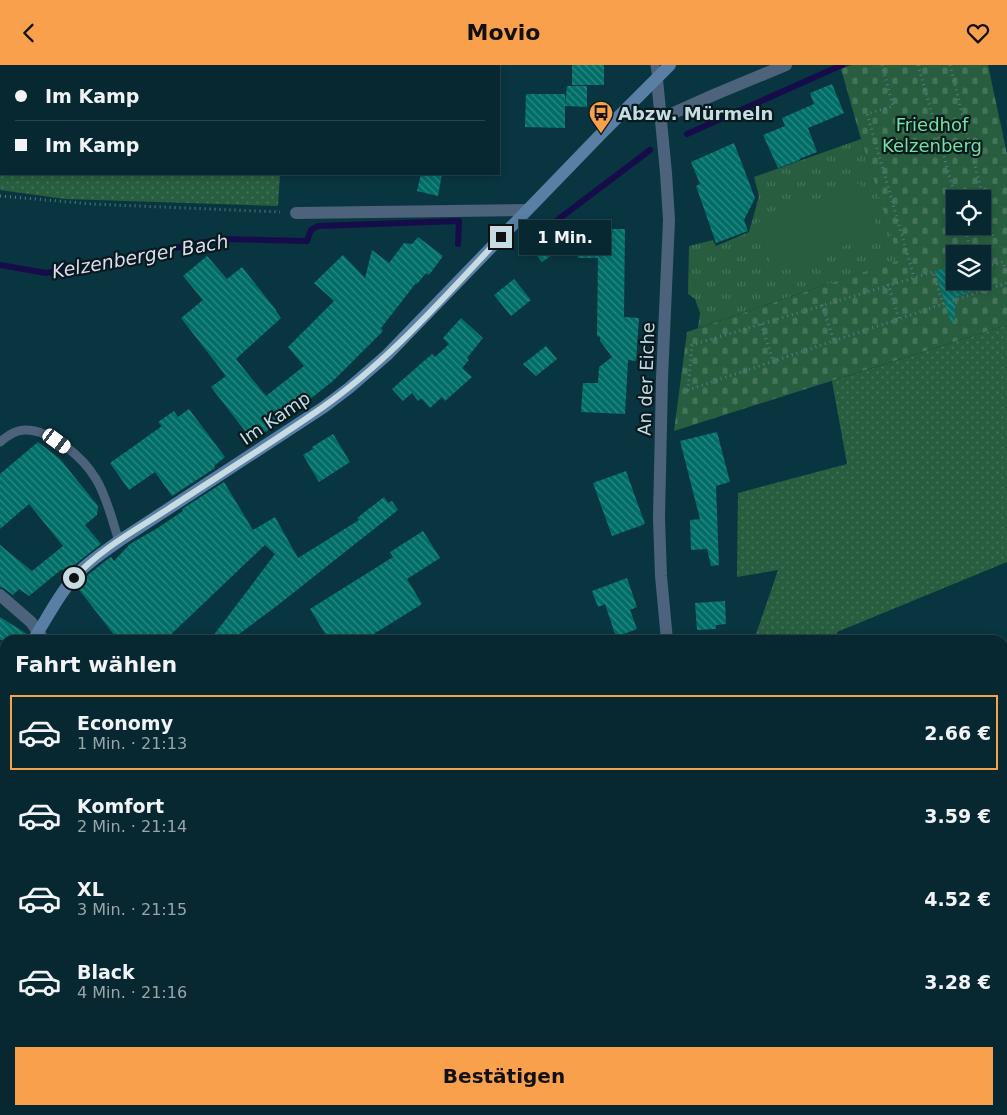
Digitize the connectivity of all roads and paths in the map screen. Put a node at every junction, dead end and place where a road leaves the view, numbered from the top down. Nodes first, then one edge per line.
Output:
1 (655, 65) edge
2 (670, 65) edge
3 (786, 65) edge
4 (882, 65) edge
5 (918, 65) edge
6 (950, 65) edge
7 (657, 79) junction
8 (660, 119) junction
9 (953, 190) edge
10 (0, 196) edge
11 (527, 210) junction
12 (296, 213) joint
13 (993, 239) dead end
14 (991, 265) edge
15 (1007, 275) edge
16 (914, 277) junction
17 (1007, 283) edge
18 (888, 285) junction
19 (982, 291) joint
20 (943, 304) junction
21 (822, 305) junction
22 (899, 319) junction
23 (760, 324) junction
24 (834, 341) junction
25 (774, 361) junction
26 (0, 441) edge
27 (119, 541) junction
28 (0, 595) edge
29 (37, 635) edge
30 (39, 635) edge
31 (667, 635) edge

1 - 7 lane
2 - 7 main road, Im Kamp
3 - 8 street
4 - 16 path
5 - 9 path
6 - 13 path
7 - 8 street, An der Eiche
7 - 11 main road, Im Kamp
8 - 31 street, An der Eiche
10 - 12 path
11 - 12 street
11 - 27 main road, Im Kamp
14 - 15 path
16 - 18 path
16 - 20 path
17 - 19 path
18 - 21 path
18 - 22 path
19 - 20 path
20 - 22 path
21 - 23 path
21 - 24 path
22 - 24 path
23 - 25 path
23 - 25 path
24 - 25 path
26 - 27 lane
27 - 30 main road, Im Kamp
28 - 29 street

